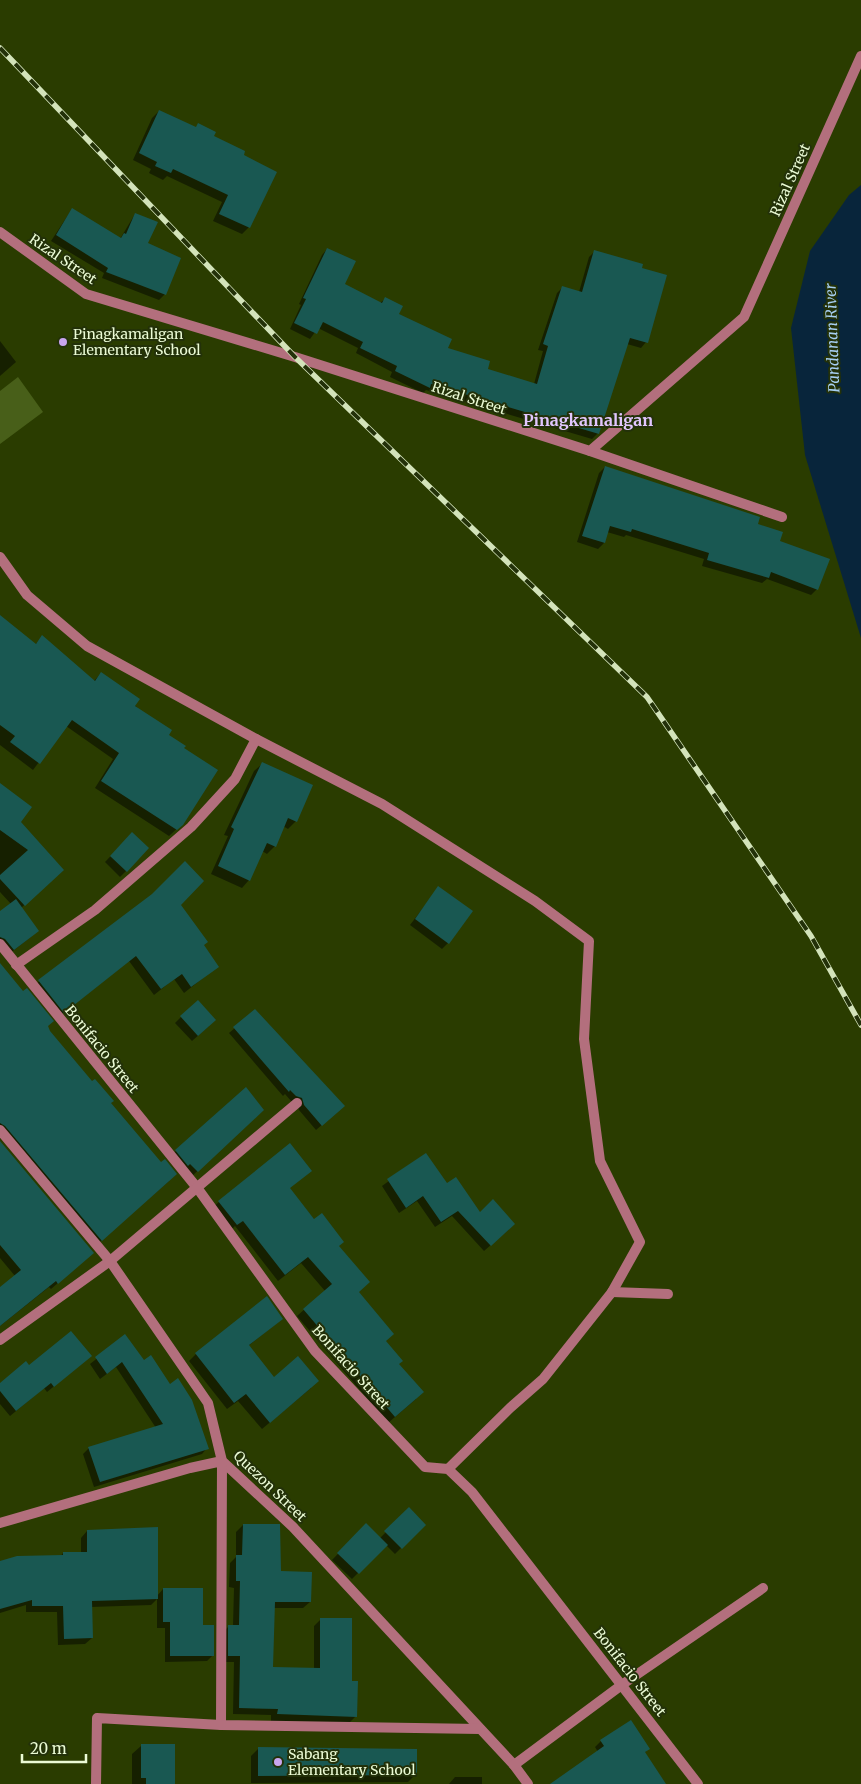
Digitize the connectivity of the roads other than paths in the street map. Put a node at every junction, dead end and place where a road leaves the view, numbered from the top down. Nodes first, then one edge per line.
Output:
1 (861, 56) edge
2 (0, 232) edge
3 (590, 451) junction
4 (782, 517) dead end
5 (0, 557) edge
6 (256, 739) junction
7 (0, 944) edge
8 (16, 965) junction
9 (297, 1103) dead end
10 (0, 1130) edge
11 (198, 1189) junction
12 (110, 1261) junction
13 (612, 1292) junction
14 (668, 1294) dead end
15 (0, 1340) edge
16 (222, 1461) junction
17 (448, 1469) junction
18 (0, 1523) edge
19 (763, 1588) dead end
20 (623, 1684) junction
21 (221, 1725) junction
22 (480, 1729) junction
23 (514, 1765) junction
24 (96, 1784) edge
25 (528, 1784) edge
26 (698, 1784) edge

1 - 3 street, Rizal Street
2 - 3 street, Rizal Street
3 - 4 street
5 - 6 street
6 - 8 street
6 - 13 street
7 - 8 street, Bonifacio Street
8 - 11 street, Bonifacio Street
9 - 11 street
10 - 12 street, Quezon Street
11 - 12 street
11 - 17 street, Bonifacio Street
12 - 15 street
12 - 16 street, Quezon Street
13 - 14 street
13 - 17 street
16 - 18 street
16 - 21 street
16 - 22 street, Quezon Street
17 - 20 street, Bonifacio Street
19 - 20 street
20 - 23 street
20 - 26 street, Bonifacio Street
21 - 22 street
21 - 24 street
22 - 23 street, Quezon Street
23 - 25 street, Quezon Street

